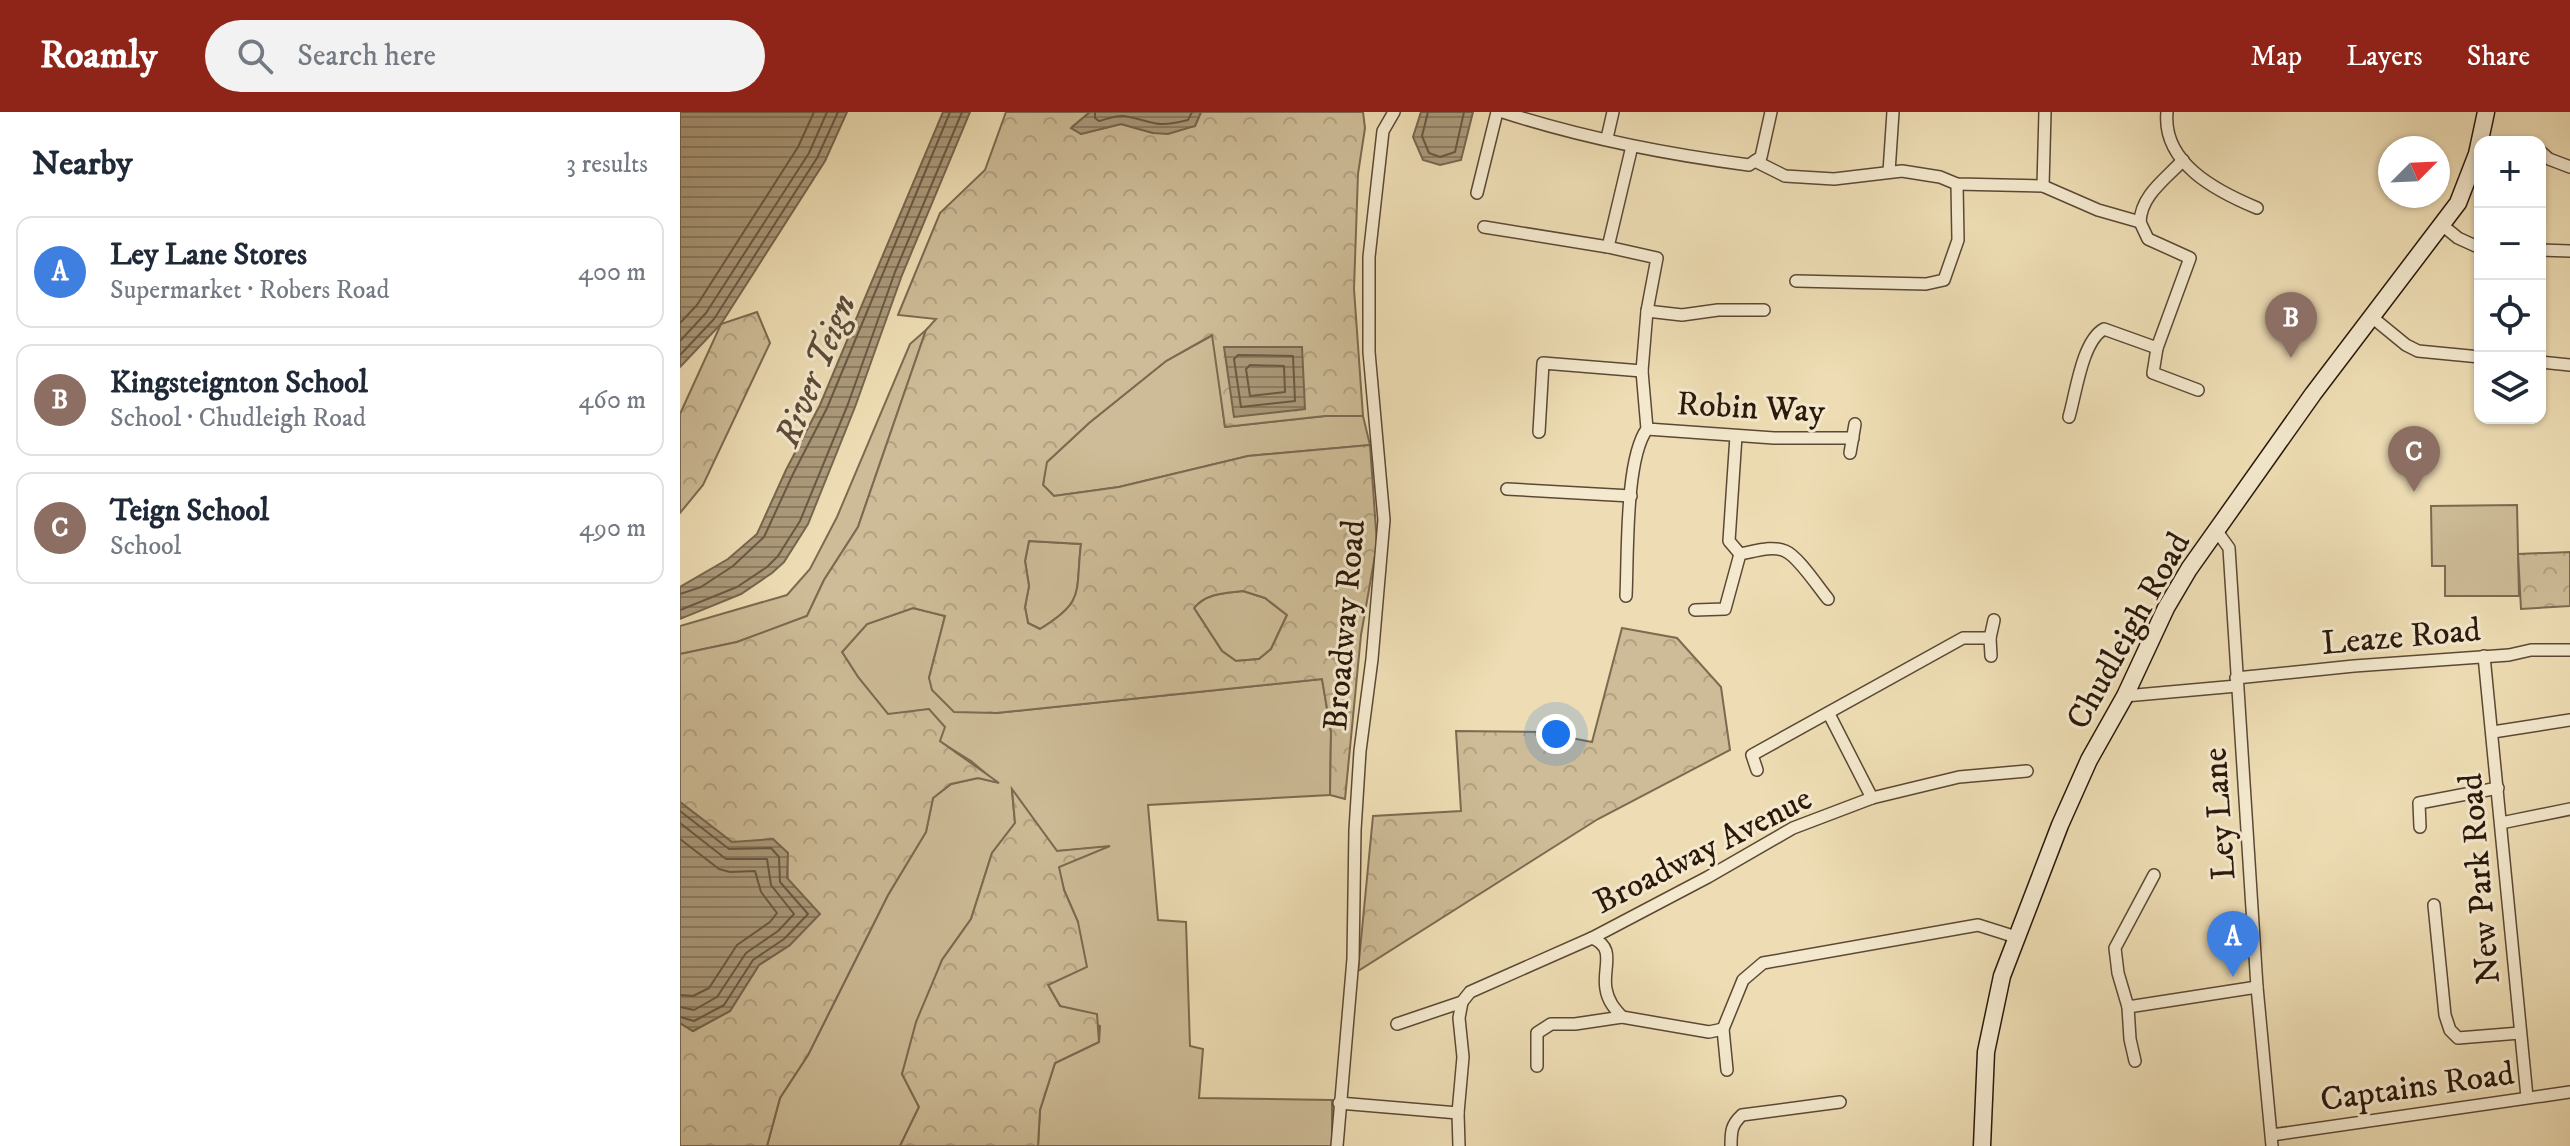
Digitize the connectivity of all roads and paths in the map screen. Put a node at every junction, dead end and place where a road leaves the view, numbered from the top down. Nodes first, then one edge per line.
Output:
1 (1394, 112) edge
2 (1497, 112) edge
3 (1503, 112) edge
4 (1613, 112) edge
5 (1771, 112) edge
6 (1893, 112) edge
7 (2045, 112) edge
8 (2167, 112) edge
9 (2486, 112) edge
10 (1607, 138) junction
11 (1632, 146) junction
12 (2546, 156) edge
13 (2183, 160) junction
14 (1755, 161) junction
15 (2570, 167) edge
16 (1889, 172) junction
17 (1957, 184) junction
18 (2043, 186) junction
19 (1477, 193) dead end
20 (2257, 208) dead end
21 (2140, 222) junction
22 (2442, 225) junction
23 (1484, 227) dead end
24 (2474, 245) edge
25 (1608, 247) junction
26 (2546, 250) edge
27 (2570, 251) edge
28 (1796, 281) dead end
29 (1764, 310) dead end
30 (1647, 311) junction
31 (2373, 318) junction
32 (2157, 348) junction
33 (2474, 356) edge
34 (2546, 363) edge
35 (2570, 365) edge
36 (1642, 371) junction
37 (2198, 390) dead end
38 (2069, 417) dead end
39 (1855, 424) dead end
40 (1647, 429) junction
41 (1539, 432) dead end
42 (1736, 436) junction
43 (1853, 438) junction
44 (1850, 453) dead end
45 (1507, 489) dead end
46 (1631, 496) junction
47 (2216, 530) junction
48 (1740, 554) junction
49 (1626, 596) dead end
50 (1828, 599) dead end
51 (1695, 610) dead end
52 (1994, 620) dead end
53 (1990, 638) junction
54 (2570, 650) edge
55 (1991, 656) dead end
56 (2484, 656) junction
57 (2236, 682) junction
58 (2125, 696) junction
59 (1829, 714) junction
60 (2570, 720) edge
61 (2493, 732) junction
62 (1757, 770) dead end
63 (2027, 771) dead end
64 (2498, 788) junction
65 (1872, 798) junction
66 (2570, 809) edge
67 (2501, 823) junction
68 (2420, 827) dead end
69 (2154, 875) dead end
70 (2434, 905) dead end
71 (2016, 937) junction
72 (1592, 938) junction
73 (2257, 987) junction
74 (1462, 1002) junction
75 (2128, 1007) junction
76 (1622, 1017) junction
77 (1397, 1024) dead end
78 (1723, 1029) junction
79 (2520, 1033) junction
80 (2135, 1061) dead end
81 (1537, 1066) dead end
82 (1727, 1070) dead end
83 (2570, 1092) edge
84 (2527, 1097) junction
85 (1840, 1102) dead end
86 (1339, 1103) junction
87 (1458, 1113) junction
88 (2272, 1141) edge
89 (1337, 1146) edge
90 (1459, 1146) edge
91 (1731, 1146) edge
92 (1982, 1146) edge

1 - 86 street, Broadway Road
2 - 19 street
3 - 10 street
4 - 10 street
5 - 14 street
6 - 16 street
7 - 18 street
8 - 13 street
9 - 22 main road, Chudleigh Road
10 - 11 street
11 - 14 street
11 - 25 street
12 - 15 street
13 - 20 street
13 - 21 street
14 - 16 street
16 - 17 street
17 - 18 street
17 - 28 street
18 - 21 street
21 - 32 street
22 - 24 street
22 - 31 main road, Chudleigh Road
23 - 25 street, Robin Way
25 - 30 street, Robin Way
26 - 27 street
29 - 30 street
30 - 36 street, Robin Way
31 - 33 street
31 - 47 main road, Chudleigh Road
32 - 37 street
32 - 38 street
34 - 35 street
36 - 40 street, Robin Way
36 - 41 street
39 - 43 street
40 - 42 street, Robin Way
40 - 46 street, Robin Way
42 - 43 street, Robin Way
42 - 48 street
43 - 44 street
45 - 46 street
46 - 49 street
47 - 57 street, Ley Lane
47 - 58 main road, Chudleigh Road
48 - 50 street
48 - 51 street
52 - 53 street
53 - 55 street
53 - 59 street
54 - 56 street, Leaze Road
56 - 57 street, Leaze Road
56 - 61 street, New Park Road
57 - 58 street, Leaze Road
57 - 73 street, Ley Lane
58 - 71 main road, Chudleigh Road
59 - 62 street
59 - 65 street
60 - 61 street
61 - 64 street, New Park Road
63 - 65 street, Broadway Avenue
64 - 67 street, New Park Road
64 - 68 street
65 - 72 street, Broadway Avenue
66 - 67 street
67 - 79 street, New Park Road
69 - 75 street
70 - 79 street
71 - 78 street
71 - 92 main road, Chudleigh Road
72 - 74 street, Broadway Avenue
72 - 76 street
73 - 75 street
73 - 88 street, Ley Lane
74 - 77 street, Broadway Avenue
74 - 87 street
75 - 80 street
76 - 78 street
76 - 81 street
78 - 82 street
79 - 84 street, New Park Road
83 - 84 street, Captains Road
84 - 88 street, Captains Road
85 - 91 street
86 - 87 street
86 - 89 street, Broadway Road
87 - 90 street

